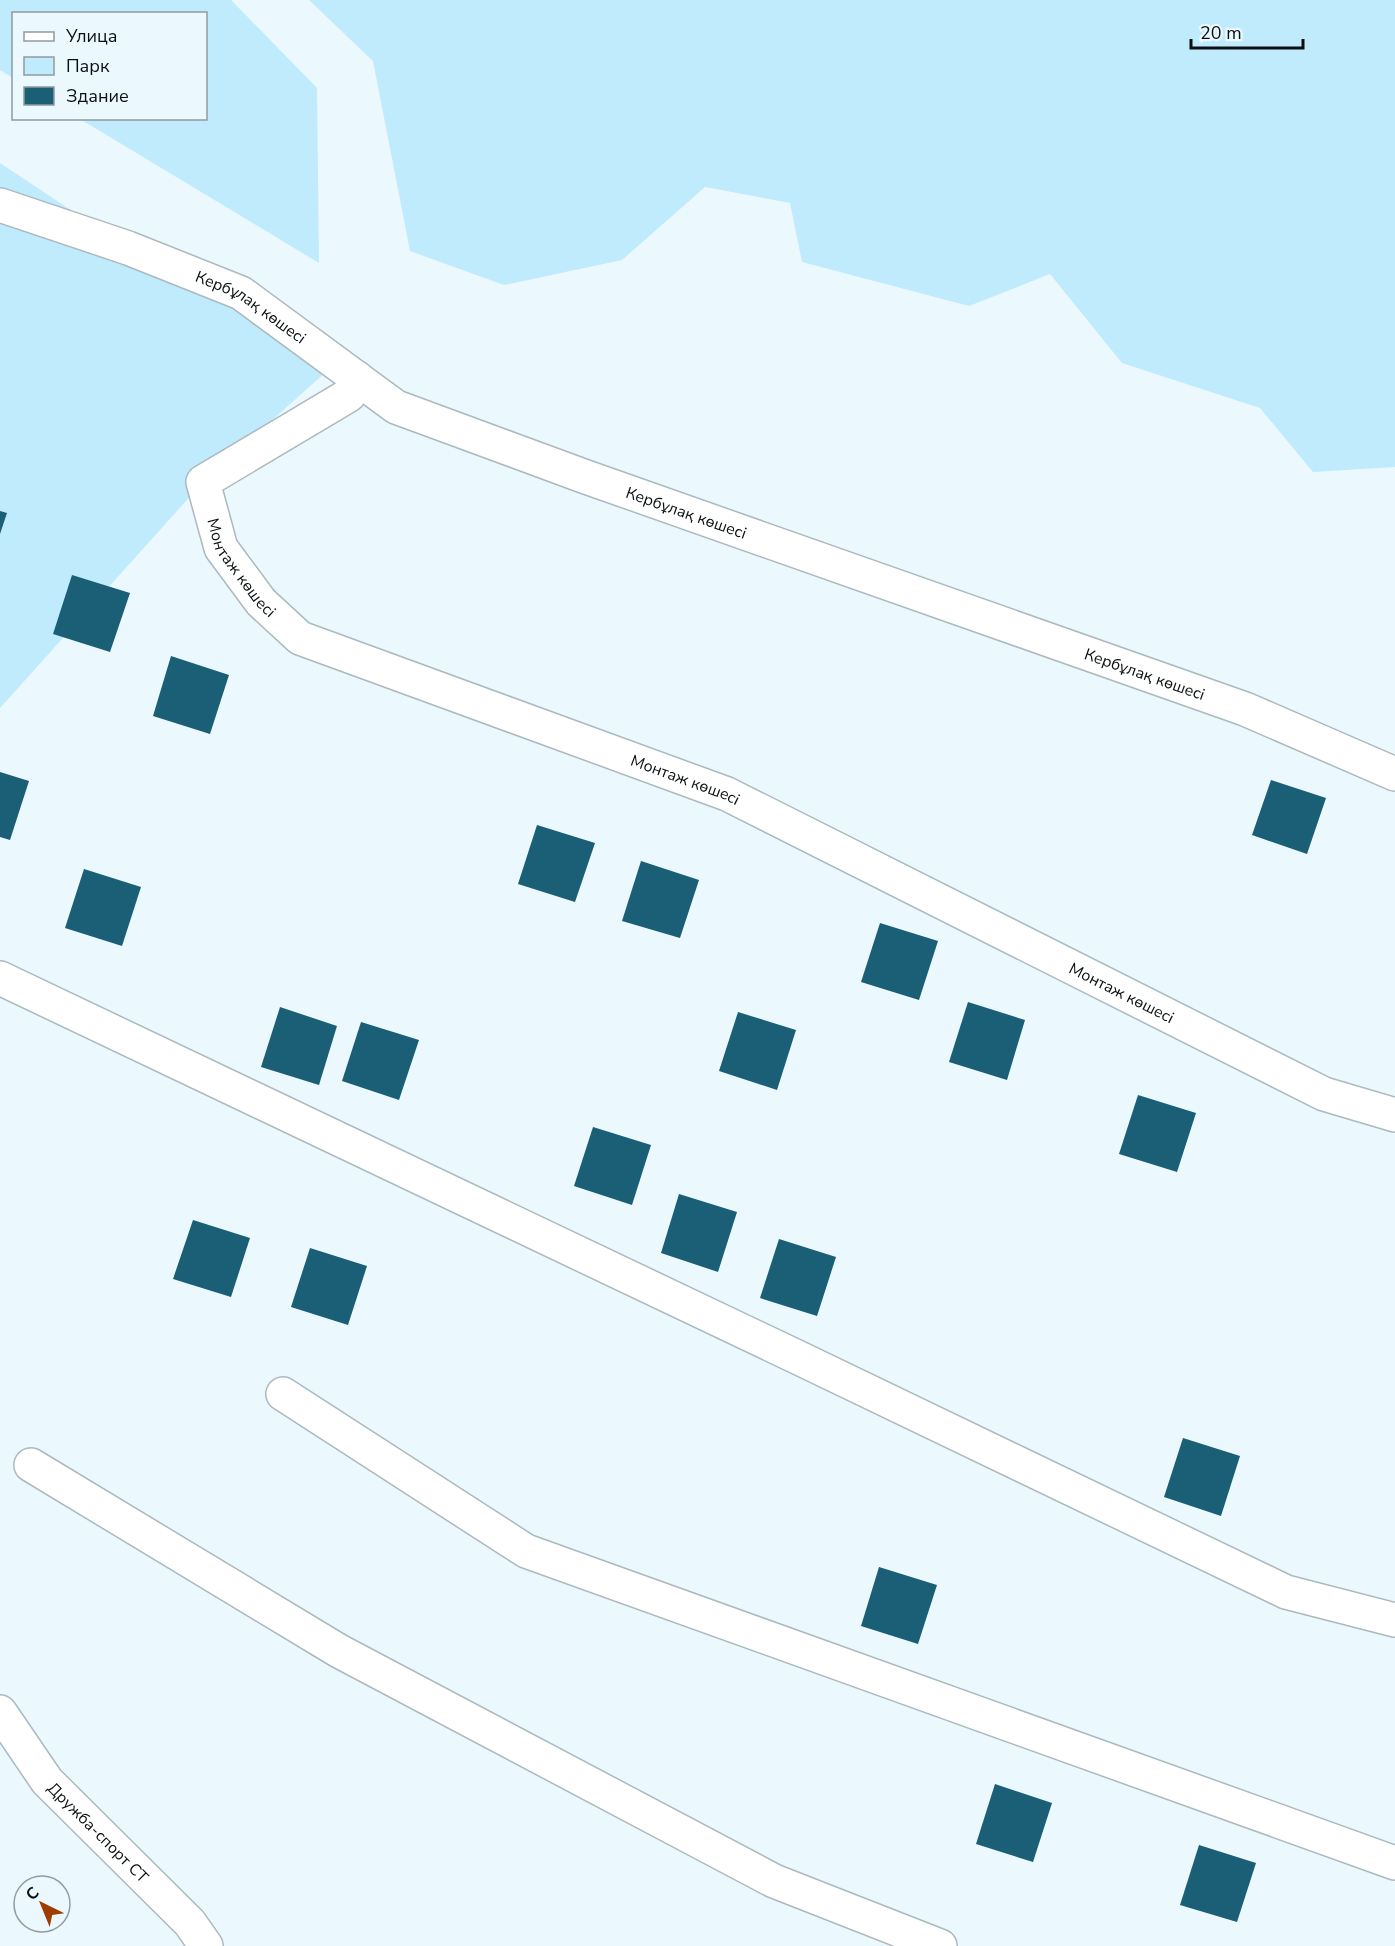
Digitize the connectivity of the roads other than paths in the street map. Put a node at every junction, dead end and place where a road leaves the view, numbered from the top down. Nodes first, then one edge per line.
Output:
1 (0, 205) edge
2 (357, 378) junction
3 (1395, 774) edge
4 (0, 978) edge
5 (1395, 1114) edge
6 (283, 1394) dead end
7 (31, 1464) dead end
8 (1395, 1620) edge
9 (0, 1712) edge
10 (1395, 1863) edge
11 (206, 1946) edge
12 (940, 1946) edge

1 - 2 street, Кербұлақ көшесі
2 - 3 street, Кербұлақ көшесі
2 - 5 street, Монтаж көшесі
4 - 8 street
6 - 10 street
7 - 12 street
9 - 11 street, Дружба-спорт СТ

